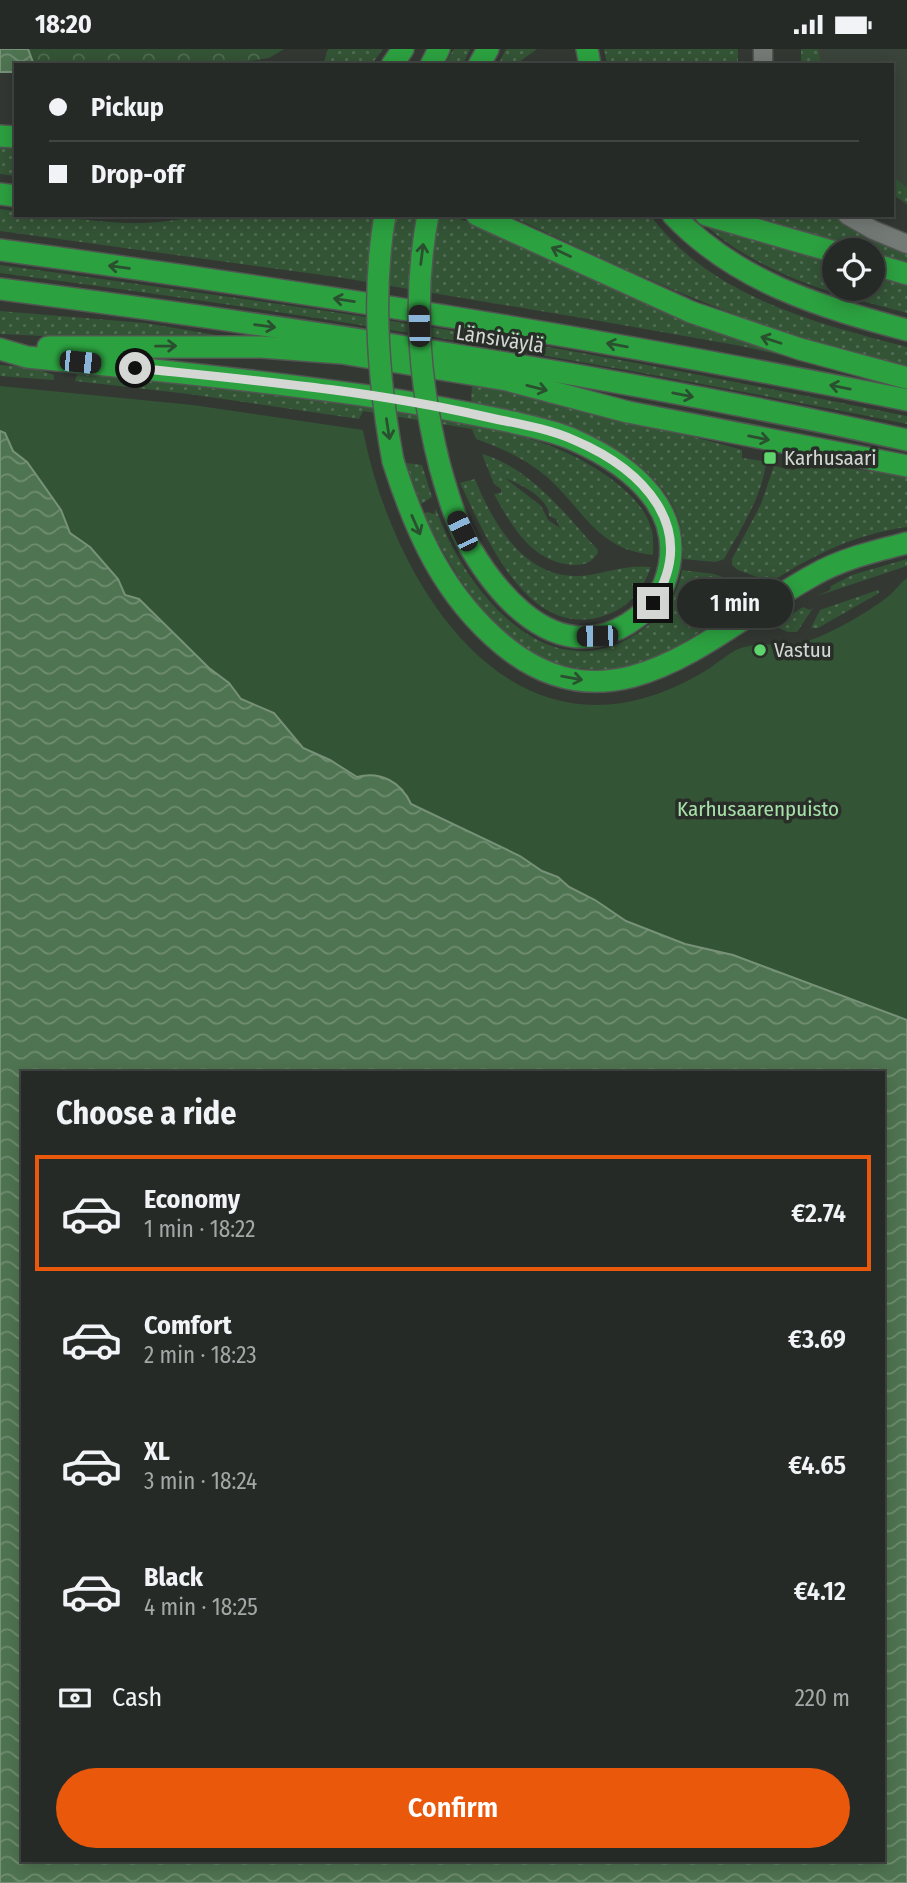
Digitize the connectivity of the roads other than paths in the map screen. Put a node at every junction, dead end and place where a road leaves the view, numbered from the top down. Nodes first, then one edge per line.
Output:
1 (385, 217) edge
2 (428, 217) edge
3 (481, 217) edge
4 (675, 217) edge
5 (713, 217) edge
6 (850, 217) edge
7 (907, 244) edge
8 (822, 248) edge
9 (0, 250) edge
10 (885, 268) edge
11 (907, 274) edge
12 (0, 289) edge
13 (907, 330) edge
14 (0, 348) edge
15 (907, 378) edge
16 (907, 400) edge
17 (427, 404) edge
18 (427, 404) edge
19 (427, 404) edge
20 (427, 404) edge
21 (907, 440) edge
22 (907, 466) edge
23 (907, 543) edge

1 -> 23 highway, bridge
20 -> 2 highway, bridge
15 -> 3 highway
4 - 13 highway
5 - 8 highway
6 - 7 street
16 -> 9 highway, Länsiväylä
10 - 11 highway
12 -> 21 highway, Länsiväylä
14 -> 17 highway, bridge
14 -> 22 highway
18 -> 19 highway, bridge

